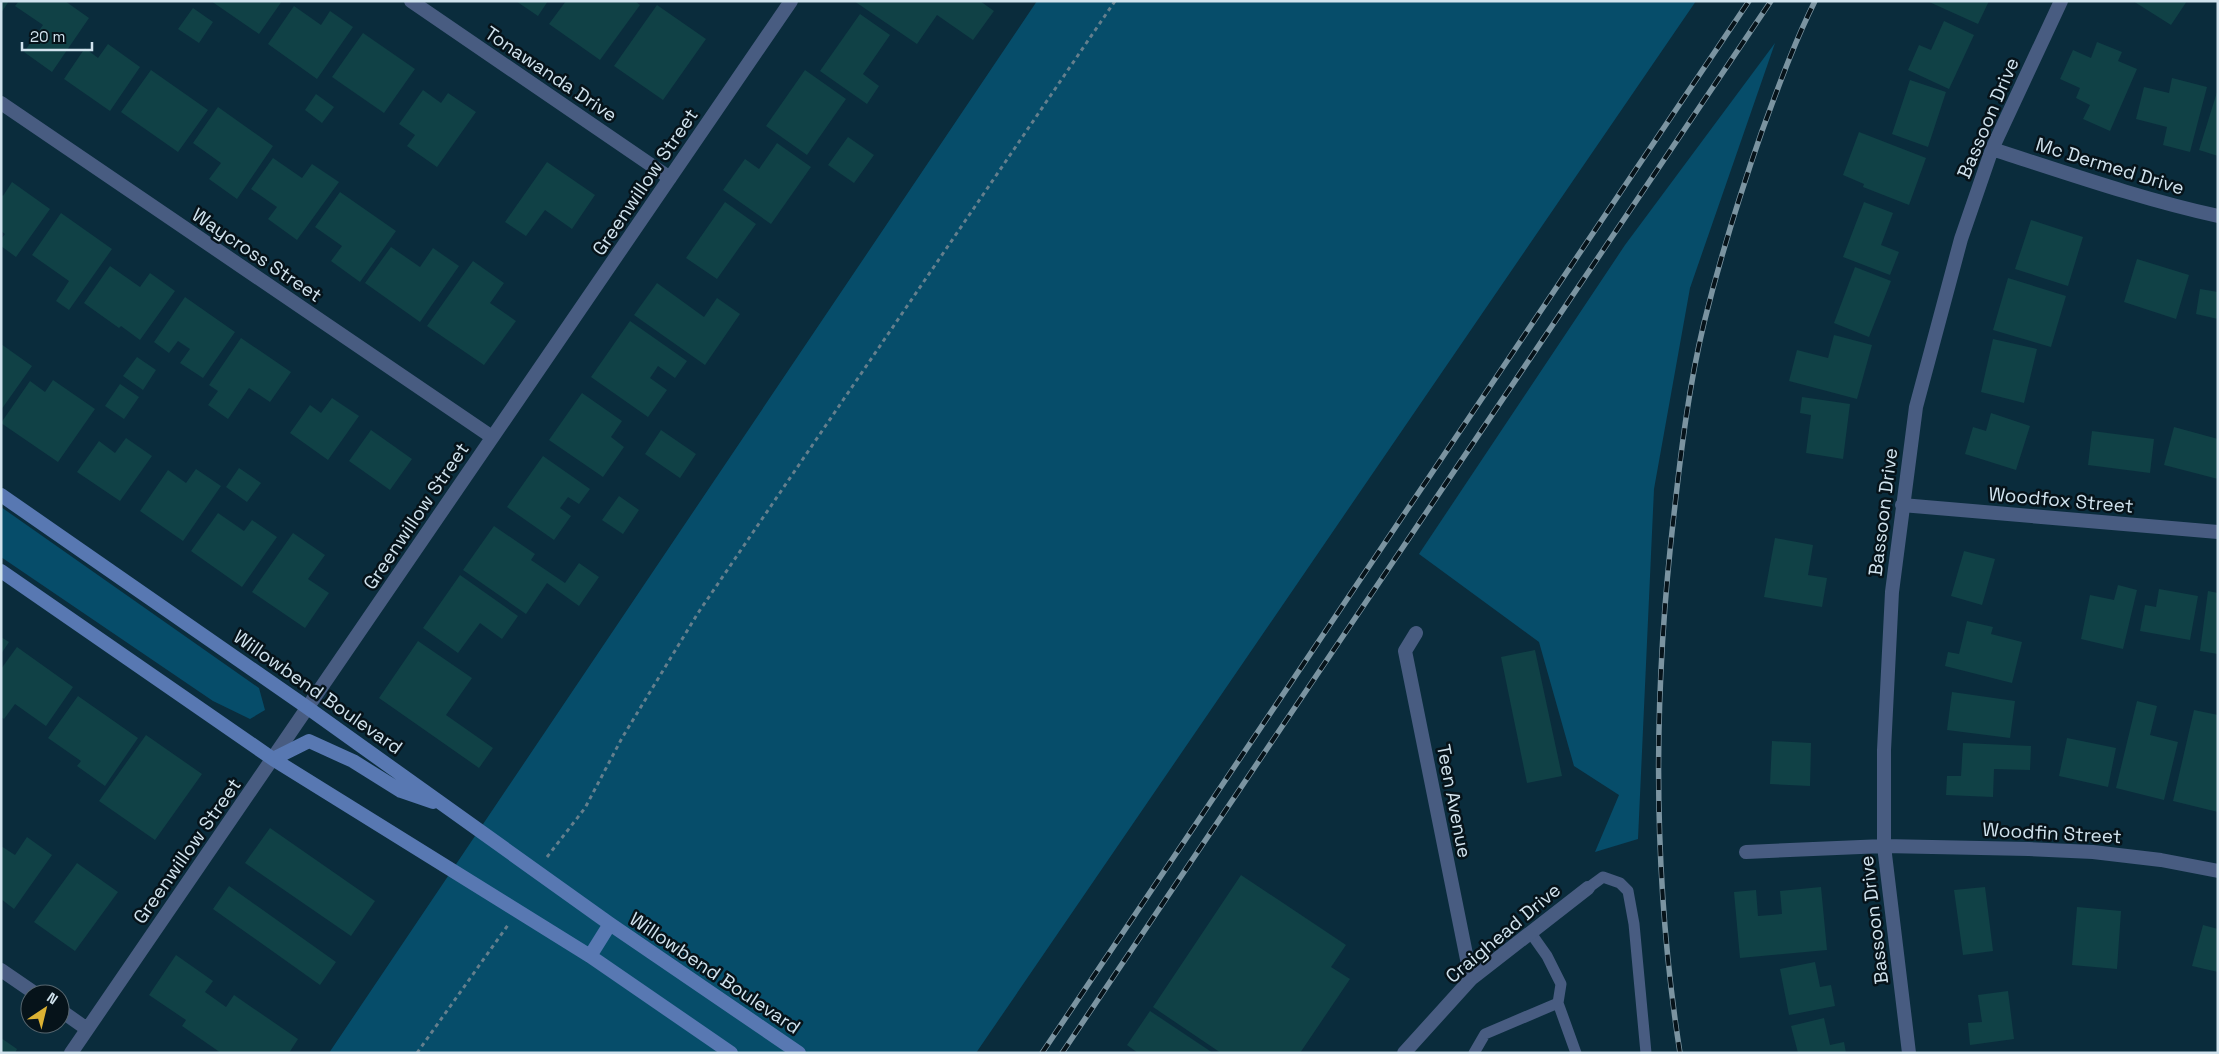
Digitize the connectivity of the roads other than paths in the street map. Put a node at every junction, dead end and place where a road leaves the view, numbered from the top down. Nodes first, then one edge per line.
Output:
1 (411, 1) edge
2 (791, 1) edge
3 (2061, 1) edge
4 (1, 103) edge
5 (1992, 149) junction
6 (670, 178) junction
7 (2218, 216) edge
8 (492, 437) junction
9 (1, 495) edge
10 (1902, 505) junction
11 (2218, 532) edge
12 (1, 572) edge
13 (1416, 633) dead end
14 (308, 708) junction
15 (273, 759) junction
16 (450, 808) junction
17 (1884, 846) junction
18 (1746, 852) dead end
19 (2218, 871) edge
20 (1588, 888) joint
21 (610, 924) junction
22 (1530, 932) junction
23 (590, 956) junction
24 (1, 970) edge
25 (1470, 979) junction
26 (21, 984) edge
27 (1558, 1003) junction
28 (70, 1017) edge
29 (87, 1029) junction
30 (71, 1053) edge
31 (731, 1053) edge
32 (799, 1053) edge
33 (1404, 1053) edge
34 (1474, 1053) edge
35 (1576, 1053) edge
36 (1646, 1053) edge
37 (1909, 1053) edge

1 - 6 street, Tonawanda Drive
2 - 6 street, Greenwillow Street
3 - 5 street, Bassoon Drive
4 - 8 street, Waycross Street
5 - 7 street, Mc Dermed Drive
5 - 10 street, Bassoon Drive
6 - 8 street, Greenwillow Street
8 - 14 street, Greenwillow Street
9 - 14 main road, Willowbend Boulevard
10 - 11 street, Woodfox Street
10 - 17 street, Bassoon Drive
12 - 15 main road
13 - 25 street, Teen Avenue
14 - 15 street, Greenwillow Street
14 - 16 main road, Willowbend Boulevard
15 - 16 main road
15 - 23 main road
15 - 29 street, Greenwillow Street
16 - 21 main road, Willowbend Boulevard
17 - 18 street
17 - 19 street, Woodfin Street
17 - 37 street, Bassoon Drive
20 - 22 street, Craighead Drive
20 - 36 lane
21 - 23 main road, Willowbend Boulevard
21 - 32 main road, Willowbend Boulevard
22 - 25 street, Craighead Drive
22 - 27 lane
23 - 31 main road
24 - 26 street
25 - 33 street, Craighead Drive
27 - 34 lane
27 - 35 lane
28 - 29 street
29 - 30 street, Greenwillow Street

